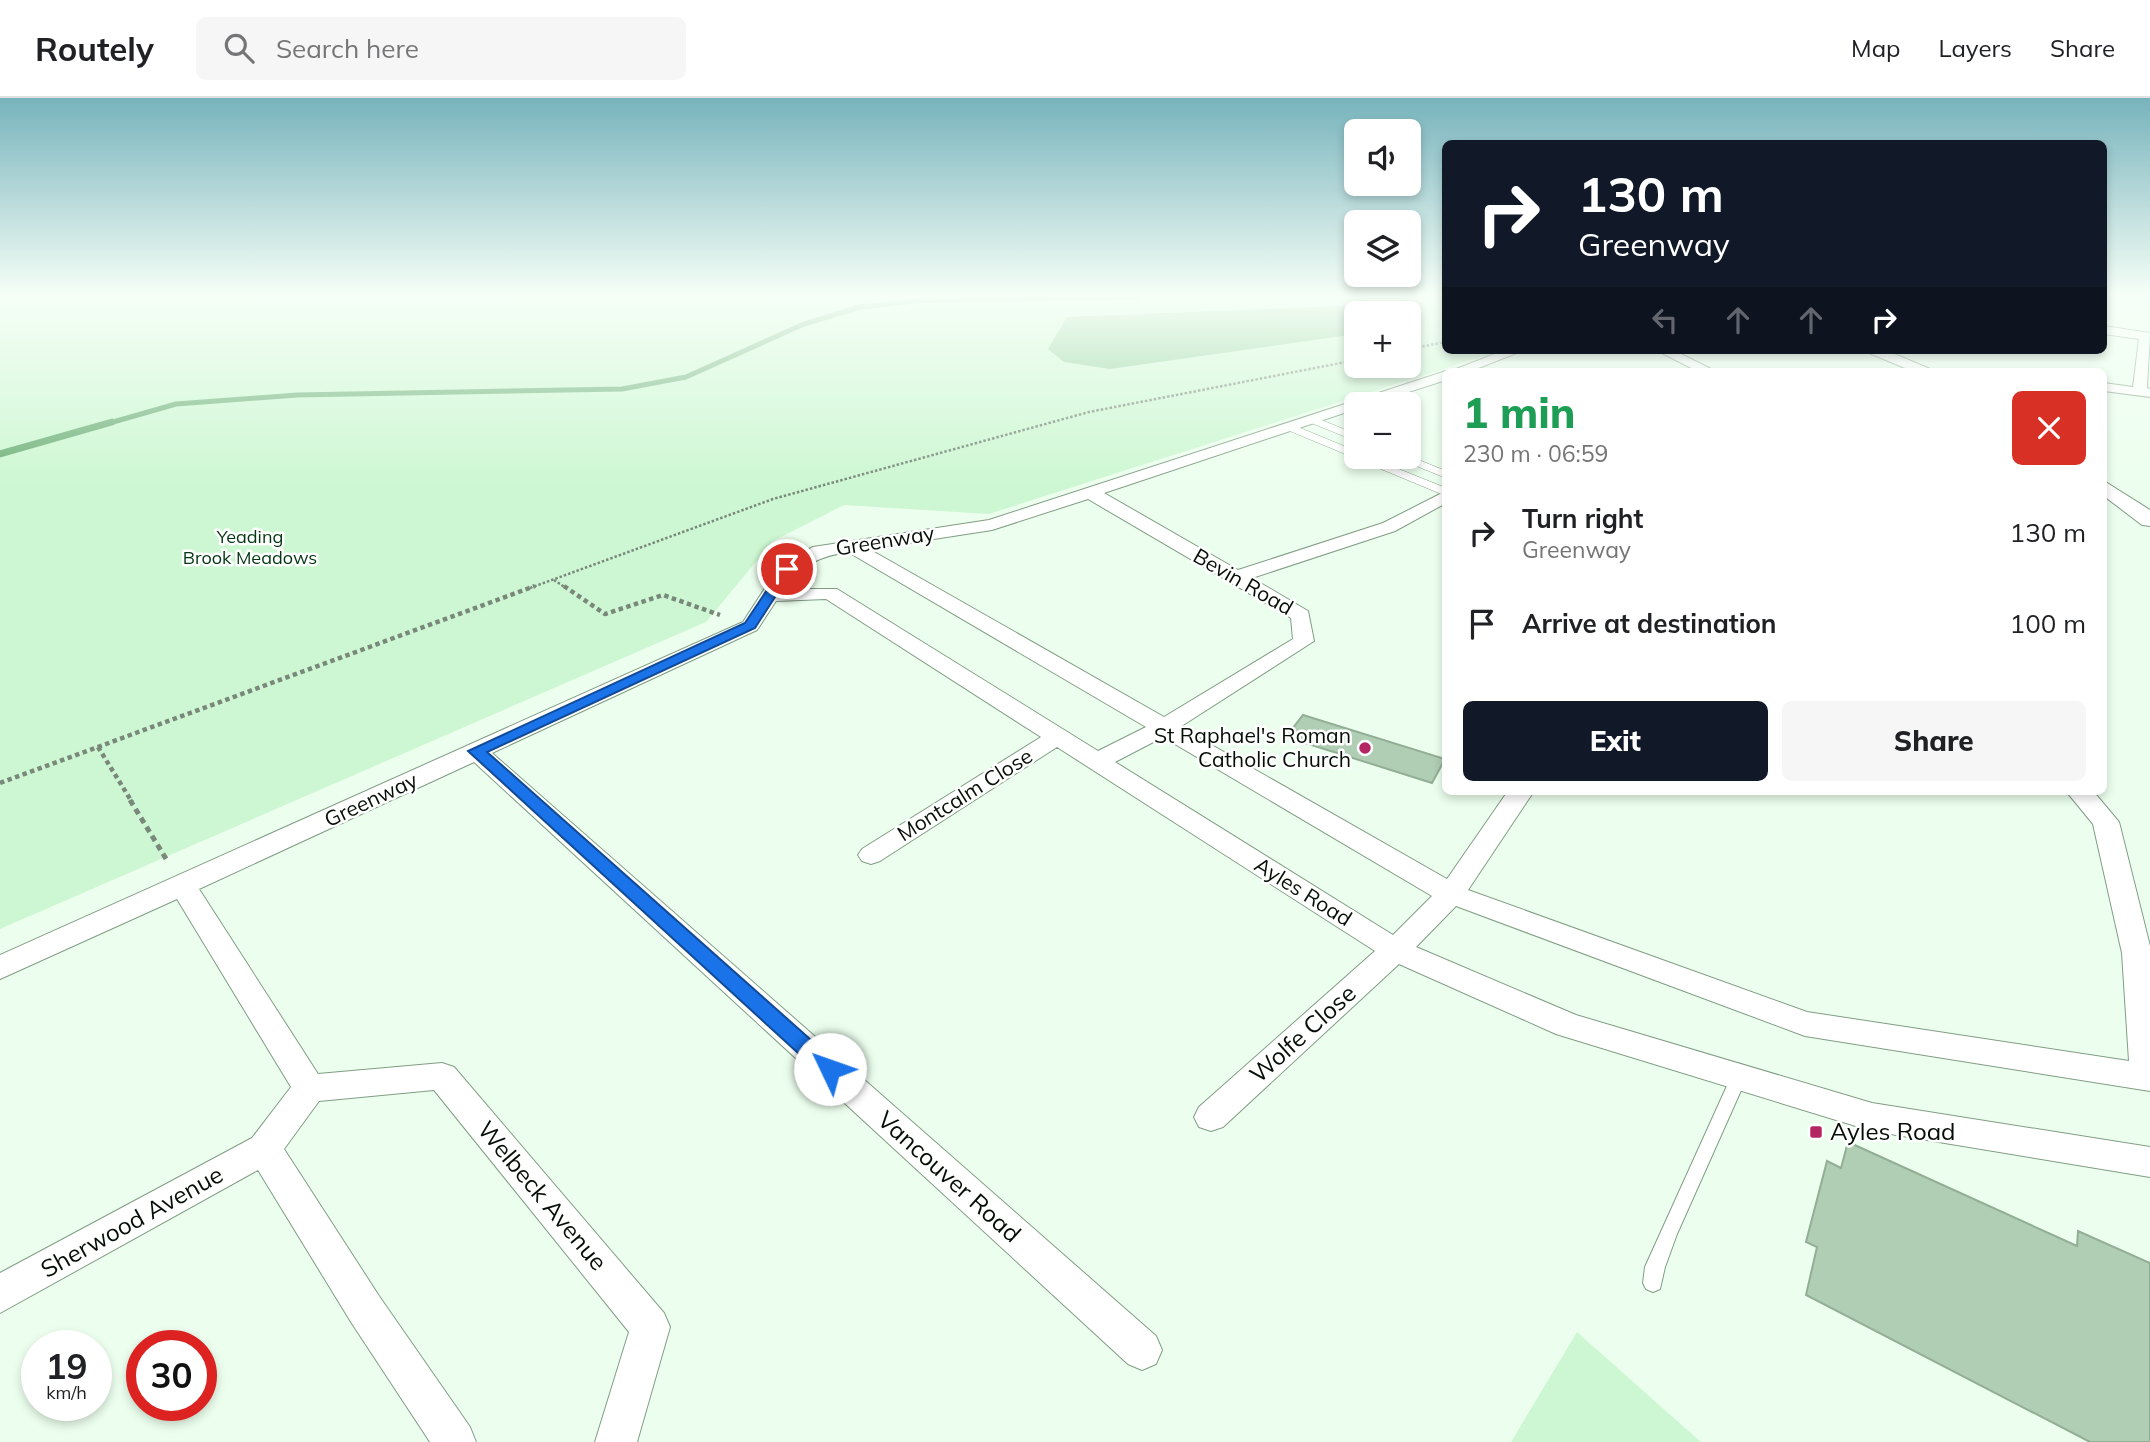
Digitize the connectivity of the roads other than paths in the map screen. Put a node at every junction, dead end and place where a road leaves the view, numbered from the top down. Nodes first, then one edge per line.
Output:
1 (1490, 360) edge
2 (1683, 360) edge
3 (1896, 360) edge
4 (2147, 360) edge
5 (1467, 368) edge
6 (1701, 368) edge
7 (1919, 368) edge
8 (1442, 376) edge
9 (2107, 387) edge
10 (1394, 392) edge
11 (2145, 392) edge
12 (1344, 408) edge
13 (1310, 419) junction
14 (1289, 427) junction
15 (1344, 434) edge
16 (1344, 450) edge
17 (1421, 465) edge
18 (1388, 469) edge
19 (1442, 473) edge
20 (2107, 489) edge
21 (1442, 492) edge
22 (1090, 493) junction
23 (1442, 496) edge
24 (2150, 520) edge
25 (926, 535) junction
26 (850, 546) junction
27 (787, 569) junction
28 (890, 570) junction
29 (1233, 578) junction
30 (830, 593) junction
31 (768, 594) junction
32 (1161, 729) junction
33 (1059, 736) junction
34 (476, 751) junction
35 (1097, 761) junction
36 (1518, 795) edge
37 (2082, 795) edge
38 (871, 855) dead end
39 (184, 887) junction
40 (1451, 894) junction
41 (1395, 950) junction
42 (0, 968) edge
43 (2148, 1076) edge
44 (1739, 1077) junction
45 (309, 1088) junction
46 (1211, 1117) dead end
47 (264, 1149) junction
48 (2150, 1162) edge
49 (1653, 1283) dead end
50 (0, 1294) edge
51 (1142, 1350) dead end
52 (454, 1442) edge
53 (616, 1442) edge

1 - 5 street
2 - 6 street
3 - 7 street
4 - 11 street
8 - 10 street, Greenway
9 - 11 street
12 - 13 street, Greenway
13 - 14 street, Greenway
13 - 15 street
14 - 16 street
14 - 22 street, Greenway
17 - 19 street
18 - 21 street
20 - 24 street
22 - 25 street, Greenway
22 - 29 street, Bevin Road
23 - 29 street
25 - 26 street, Greenway
25 - 28 street
26 - 27 street, Greenway
26 - 28 street
27 - 30 street, Ayles Road
27 - 31 street, Greenway
28 - 32 street
29 - 32 street, Bevin Road
30 - 31 street
30 - 33 street, Ayles Road
31 - 34 street, Greenway
32 - 35 street
32 - 40 street
33 - 35 street, Ayles Road
33 - 38 street, Montcalm Close
34 - 39 street, Greenway
34 - 51 street, Vancouver Road
35 - 41 street, Ayles Road
36 - 40 street, Wolfe Close
37 - 43 street
39 - 42 street, Greenway
39 - 45 street
40 - 41 street, Wolfe Close
40 - 43 street
41 - 44 street, Ayles Road
41 - 46 street, Wolfe Close
44 - 48 street, Ayles Road
44 - 49 lane
45 - 47 street
45 - 53 street, Welbeck Avenue
47 - 50 street, Sherwood Avenue
47 - 52 street

